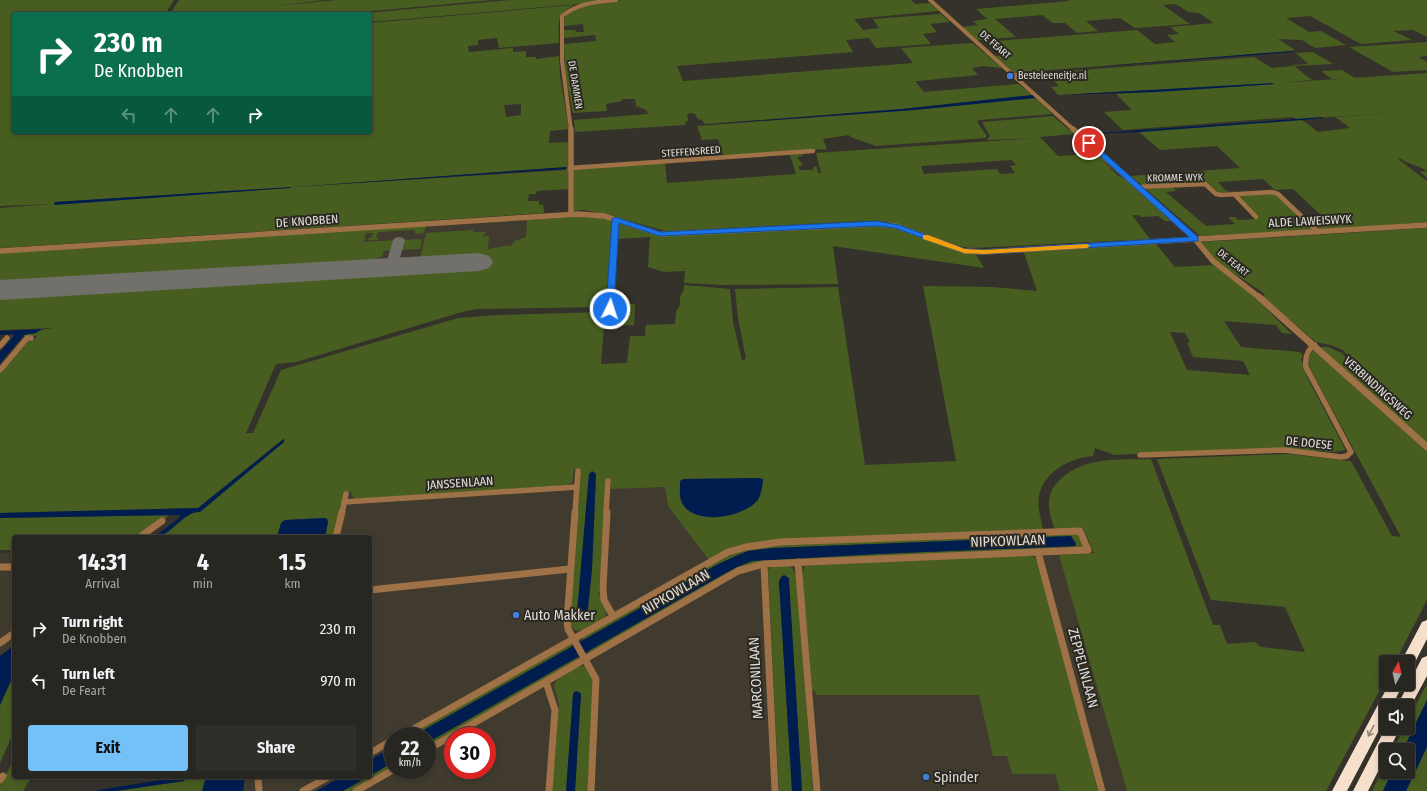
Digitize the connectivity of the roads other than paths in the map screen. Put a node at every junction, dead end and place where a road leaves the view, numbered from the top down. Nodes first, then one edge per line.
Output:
1 (616, 0) edge
2 (930, 0) edge
3 (1044, 72) dead end
4 (1014, 75) junction
5 (813, 151) dead end
6 (570, 168) junction
7 (1138, 187) junction
8 (1234, 194) junction
9 (571, 214) junction
10 (1256, 217) dead end
11 (615, 219) junction
12 (1427, 225) edge
13 (1318, 232) junction
14 (1195, 239) junction
15 (0, 251) edge
16 (610, 309) dead end
17 (32, 338) dead end
18 (0, 339) edge
19 (1315, 345) junction
20 (0, 346) edge
21 (0, 370) edge
22 (1427, 447) edge
23 (1140, 455) dead end
24 (578, 471) dead end
25 (608, 481) dead end
26 (576, 487) junction
27 (346, 494) dead end
28 (344, 502) junction
29 (162, 521) dead end
30 (143, 535) edge
31 (336, 535) edge
32 (1038, 552) junction
33 (798, 562) junction
34 (764, 564) junction
35 (0, 567) edge
36 (12, 567) edge
37 (570, 569) junction
38 (372, 590) edge
39 (613, 616) junction
40 (1427, 626) edge
41 (12, 634) edge
42 (573, 639) junction
43 (0, 643) edge
44 (1412, 655) edge
45 (585, 658) junction
46 (1427, 662) edge
47 (546, 682) junction
48 (1392, 691) edge
49 (1408, 699) edge
50 (417, 727) edge
51 (1389, 735) edge
52 (384, 745) edge
53 (436, 745) edge
54 (372, 752) edge
55 (384, 775) edge
56 (258, 779) edge
57 (324, 779) edge
58 (259, 791) edge
59 (303, 791) edge
60 (356, 791) edge
61 (549, 791) edge
62 (591, 791) edge
63 (775, 791) edge
64 (817, 791) edge
65 (1102, 791) edge
66 (1339, 791) edge
67 (1360, 791) edge

1 - 6 street, DE DAMMEN
2 - 4 street, DE FEART
3 - 4 street
4 - 7 street, DE FEART
5 - 6 street, STEFFENSREED
6 - 9 street, DE DAMMEN
7 - 8 street, KROMME WYK
7 - 14 street, DE FEART
8 - 10 street
8 - 13 street, KROMME WYK
9 - 11 street, DE KNOBBEN
9 - 15 street, DE KNOBBEN
11 - 14 street, DE KNOBBEN
11 - 16 street
12 - 13 street, ALDE LAWEISWYK
13 - 14 street, ALDE LAWEISWYK
14 - 19 street, DE FEART
17 - 21 street
18 - 20 street
19 - 22 street, VERBINDINGSWEG
19 - 23 street, DE DOESE
24 - 26 street
25 - 39 street
26 - 28 street, JANSSENLAAN
26 - 37 street
27 - 28 street
28 - 31 street
29 - 30 street
32 - 33 street, NIPKOWLAAN
32 - 39 street, NIPKOWLAAN
32 - 65 street, ZEPPELINLAAN
33 - 34 street, NIPKOWLAAN
33 - 64 street
34 - 45 street, NIPKOWLAAN
34 - 63 street, MARCONILAAN
35 - 36 street
37 - 38 street
37 - 42 street
39 - 42 street, NIPKOWLAAN
40 - 44 highway
41 - 43 street
42 - 45 street
42 - 50 street, NIPKOWLAAN
45 - 47 street, NIPKOWLAAN
45 - 62 street
46 - 49 highway
47 - 53 street, NIPKOWLAAN
47 - 61 street
48 -> 66 highway
51 - 67 highway
52 - 54 street
55 - 60 street
56 - 58 street
57 - 59 street

